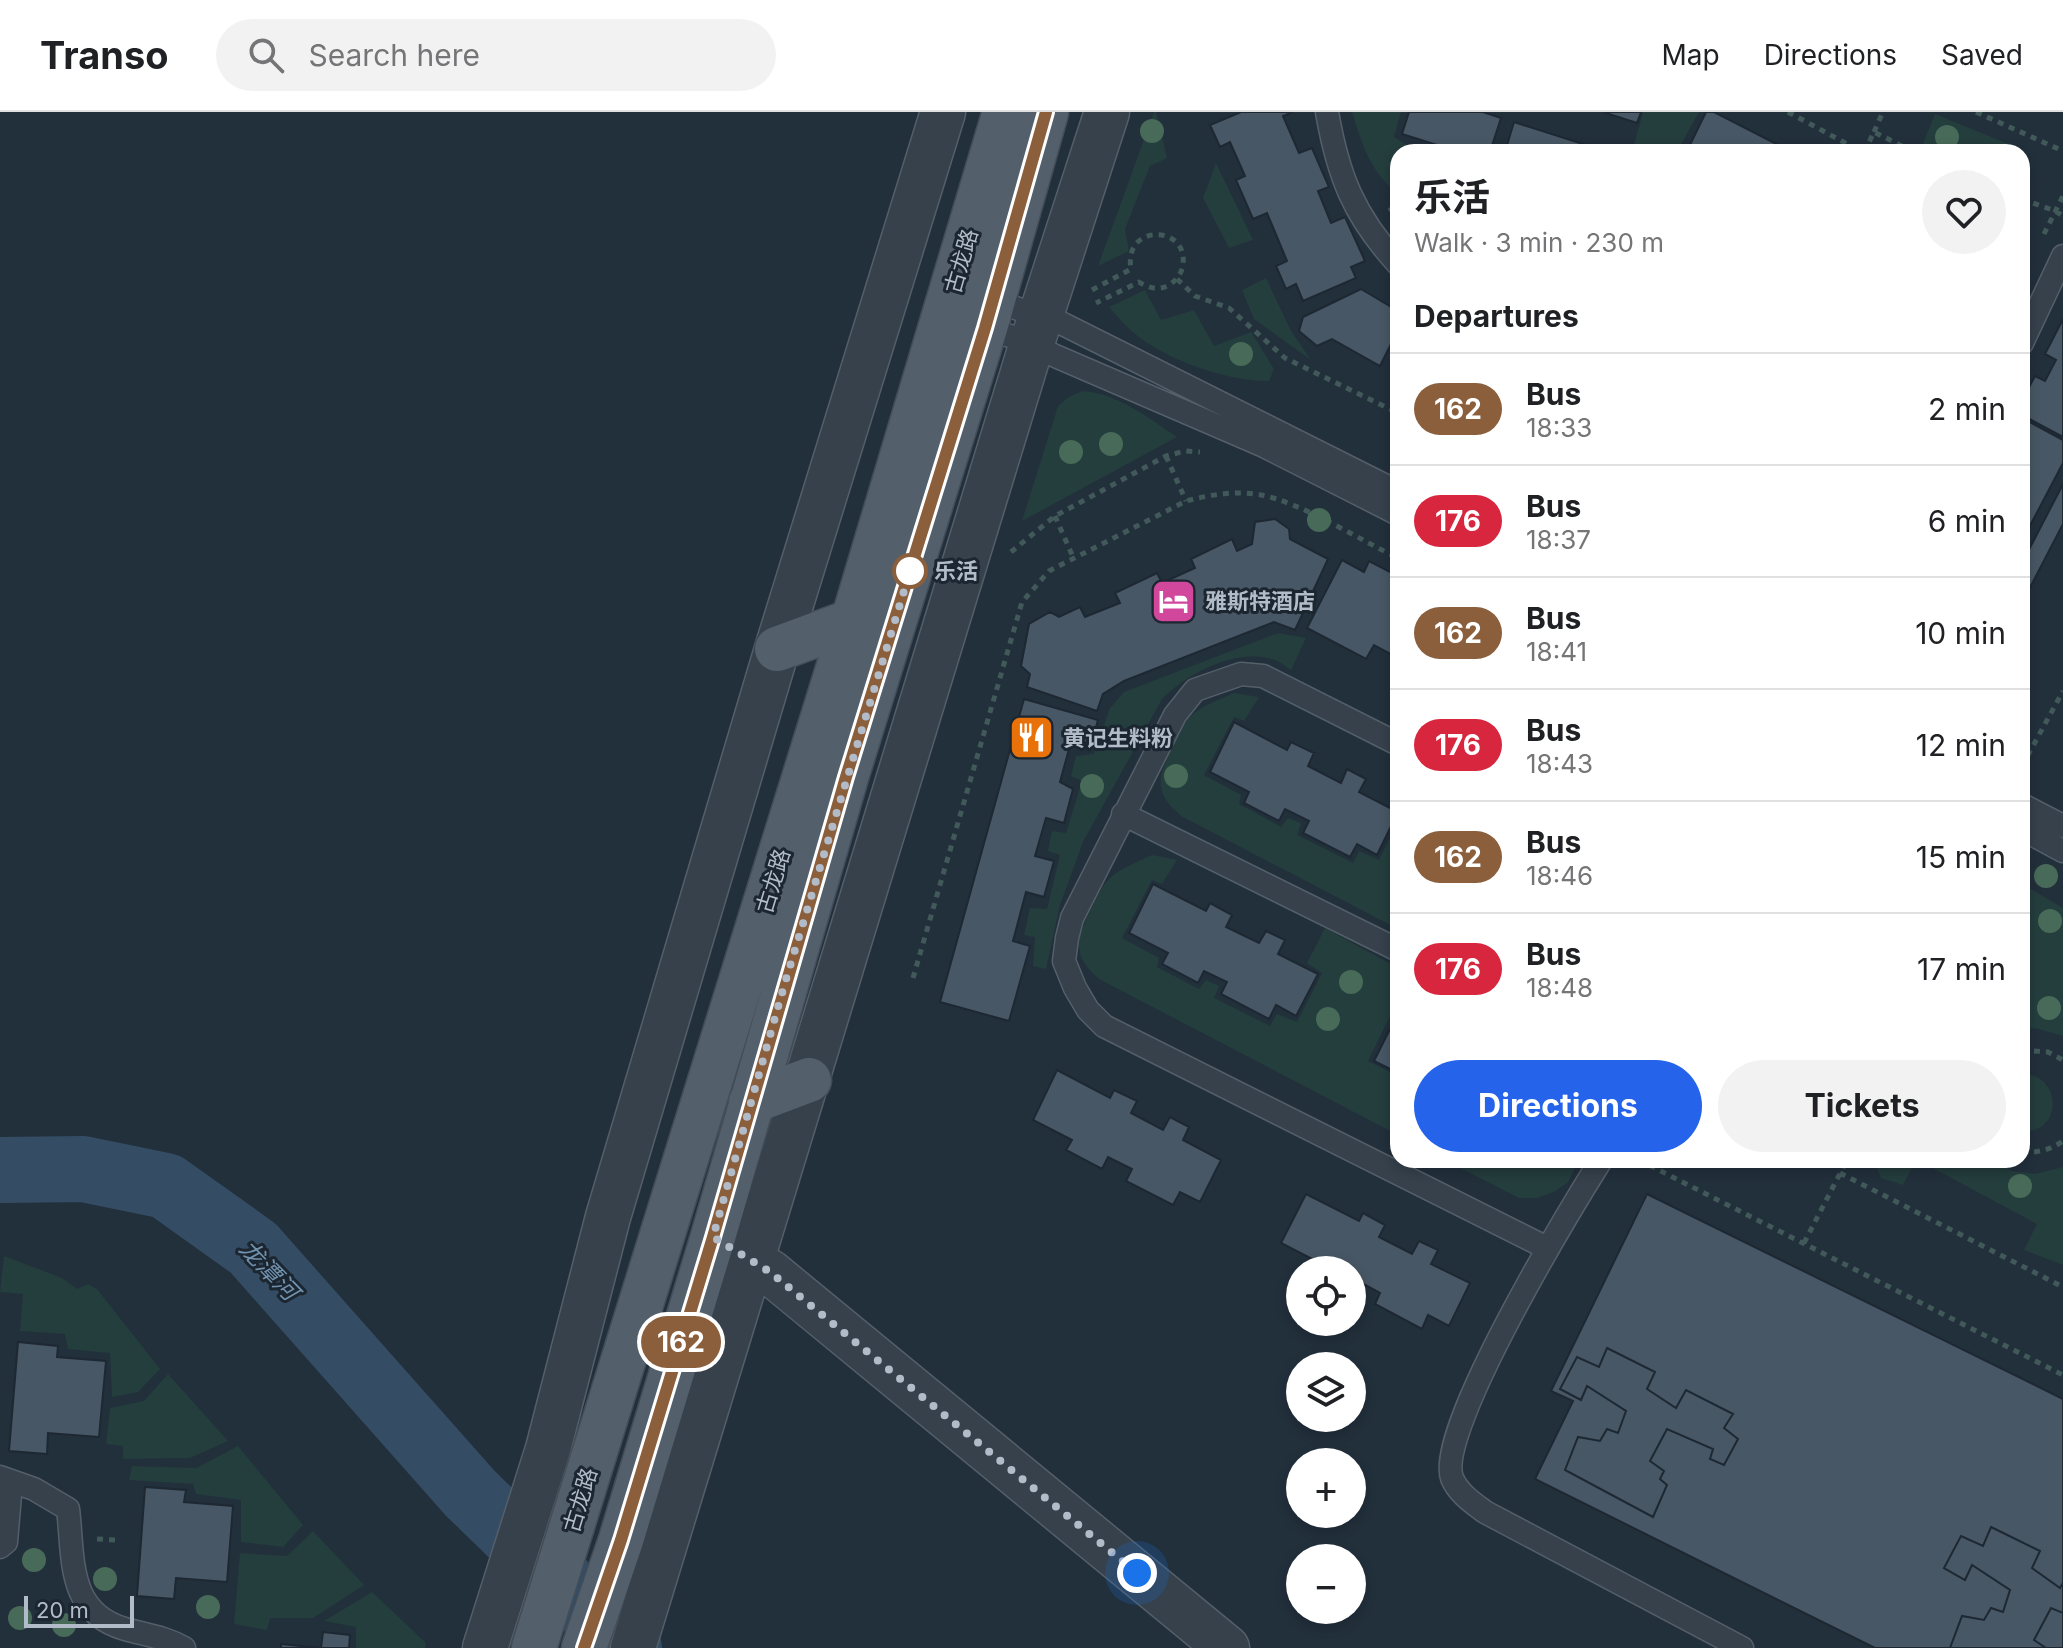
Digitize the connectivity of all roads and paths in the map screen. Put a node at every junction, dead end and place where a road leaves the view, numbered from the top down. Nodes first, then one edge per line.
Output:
1 (943, 112) edge
2 (1005, 112) edge
3 (1046, 112) edge
4 (1107, 112) edge
5 (1327, 112) edge
6 (1788, 112) edge
7 (1883, 112) edge
8 (1976, 112) edge
9 (1874, 132) junction
10 (1848, 144) edge
11 (1867, 144) edge
12 (1898, 144) edge
13 (2063, 151) edge
14 (2030, 202) edge
15 (2063, 216) edge
16 (1390, 256) edge
17 (2063, 256) edge
18 (1177, 279) junction
19 (1092, 290) dead end
20 (1096, 303) dead end
21 (988, 314) junction
22 (2030, 326) edge
23 (1037, 330) junction
24 (1390, 409) edge
25 (1207, 452) dead end
26 (1166, 456) junction
27 (1390, 488) edge
28 (1186, 501) junction
29 (1390, 510) edge
30 (1055, 516) junction
31 (1390, 554) edge
32 (1073, 557) junction
33 (1000, 562) dead end
34 (853, 621) junction
35 (777, 649) junction
36 (2063, 691) edge
37 (1390, 740) edge
38 (2030, 751) edge
39 (2030, 809) edge
40 (1123, 814) junction
41 (2063, 826) edge
42 (2030, 833) edge
43 (2063, 851) edge
44 (1390, 946) edge
45 (913, 978) dead end
46 (2030, 1051) edge
47 (2063, 1060) edge
48 (809, 1080) junction
49 (751, 1102) junction
50 (2063, 1141) edge
51 (2030, 1153) edge
52 (1596, 1168) edge
53 (1655, 1168) edge
54 (1843, 1168) edge
55 (1840, 1173) junction
56 (713, 1237) junction
57 (1804, 1243) junction
58 (1547, 1248) junction
59 (753, 1262) junction
60 (2063, 1287) edge
61 (2062, 1373) edge
62 (6, 1480) edge
63 (0, 1547) edge
64 (184, 1648) edge
65 (485, 1648) edge
66 (534, 1648) edge
67 (584, 1648) edge
68 (633, 1648) edge
69 (1227, 1648) edge
70 (1742, 1648) edge

1 - 35 street
2 - 34 main road, 古龙路
3 - 21 main road, 古龙路
4 - 23 street
5 - 16 lane
6 - 10 path
7 - 9 path
8 - 13 path
9 - 11 path
9 - 12 path
14 - 15 path
17 - 22 lane
18 - 19 path
18 - 20 path
18 - 24 path
21 - 23 lane
21 - 49 main road, 古龙路
23 - 27 lane
23 - 29 lane
23 - 48 street
25 - 26 path
26 - 28 path
26 - 30 path
28 - 31 path
28 - 32 path
30 - 32 path
30 - 33 path
32 - 45 path
34 - 35 main road
34 - 66 main road, 古龙路
35 - 65 street
36 - 38 path
37 - 40 lane
39 - 41 lane
40 - 44 lane
40 - 58 lane
42 - 43 lane
46 - 47 path
48 - 49 main road
48 - 59 street
49 - 56 main road, 古龙路
50 - 51 path
52 - 58 lane
53 - 57 path
54 - 55 path
55 - 57 path
55 - 60 path
56 - 59 street
56 - 67 main road, 古龙路
57 - 61 path
58 - 70 lane
59 - 68 street
59 - 69 street
62 - 63 lane
62 - 64 lane

